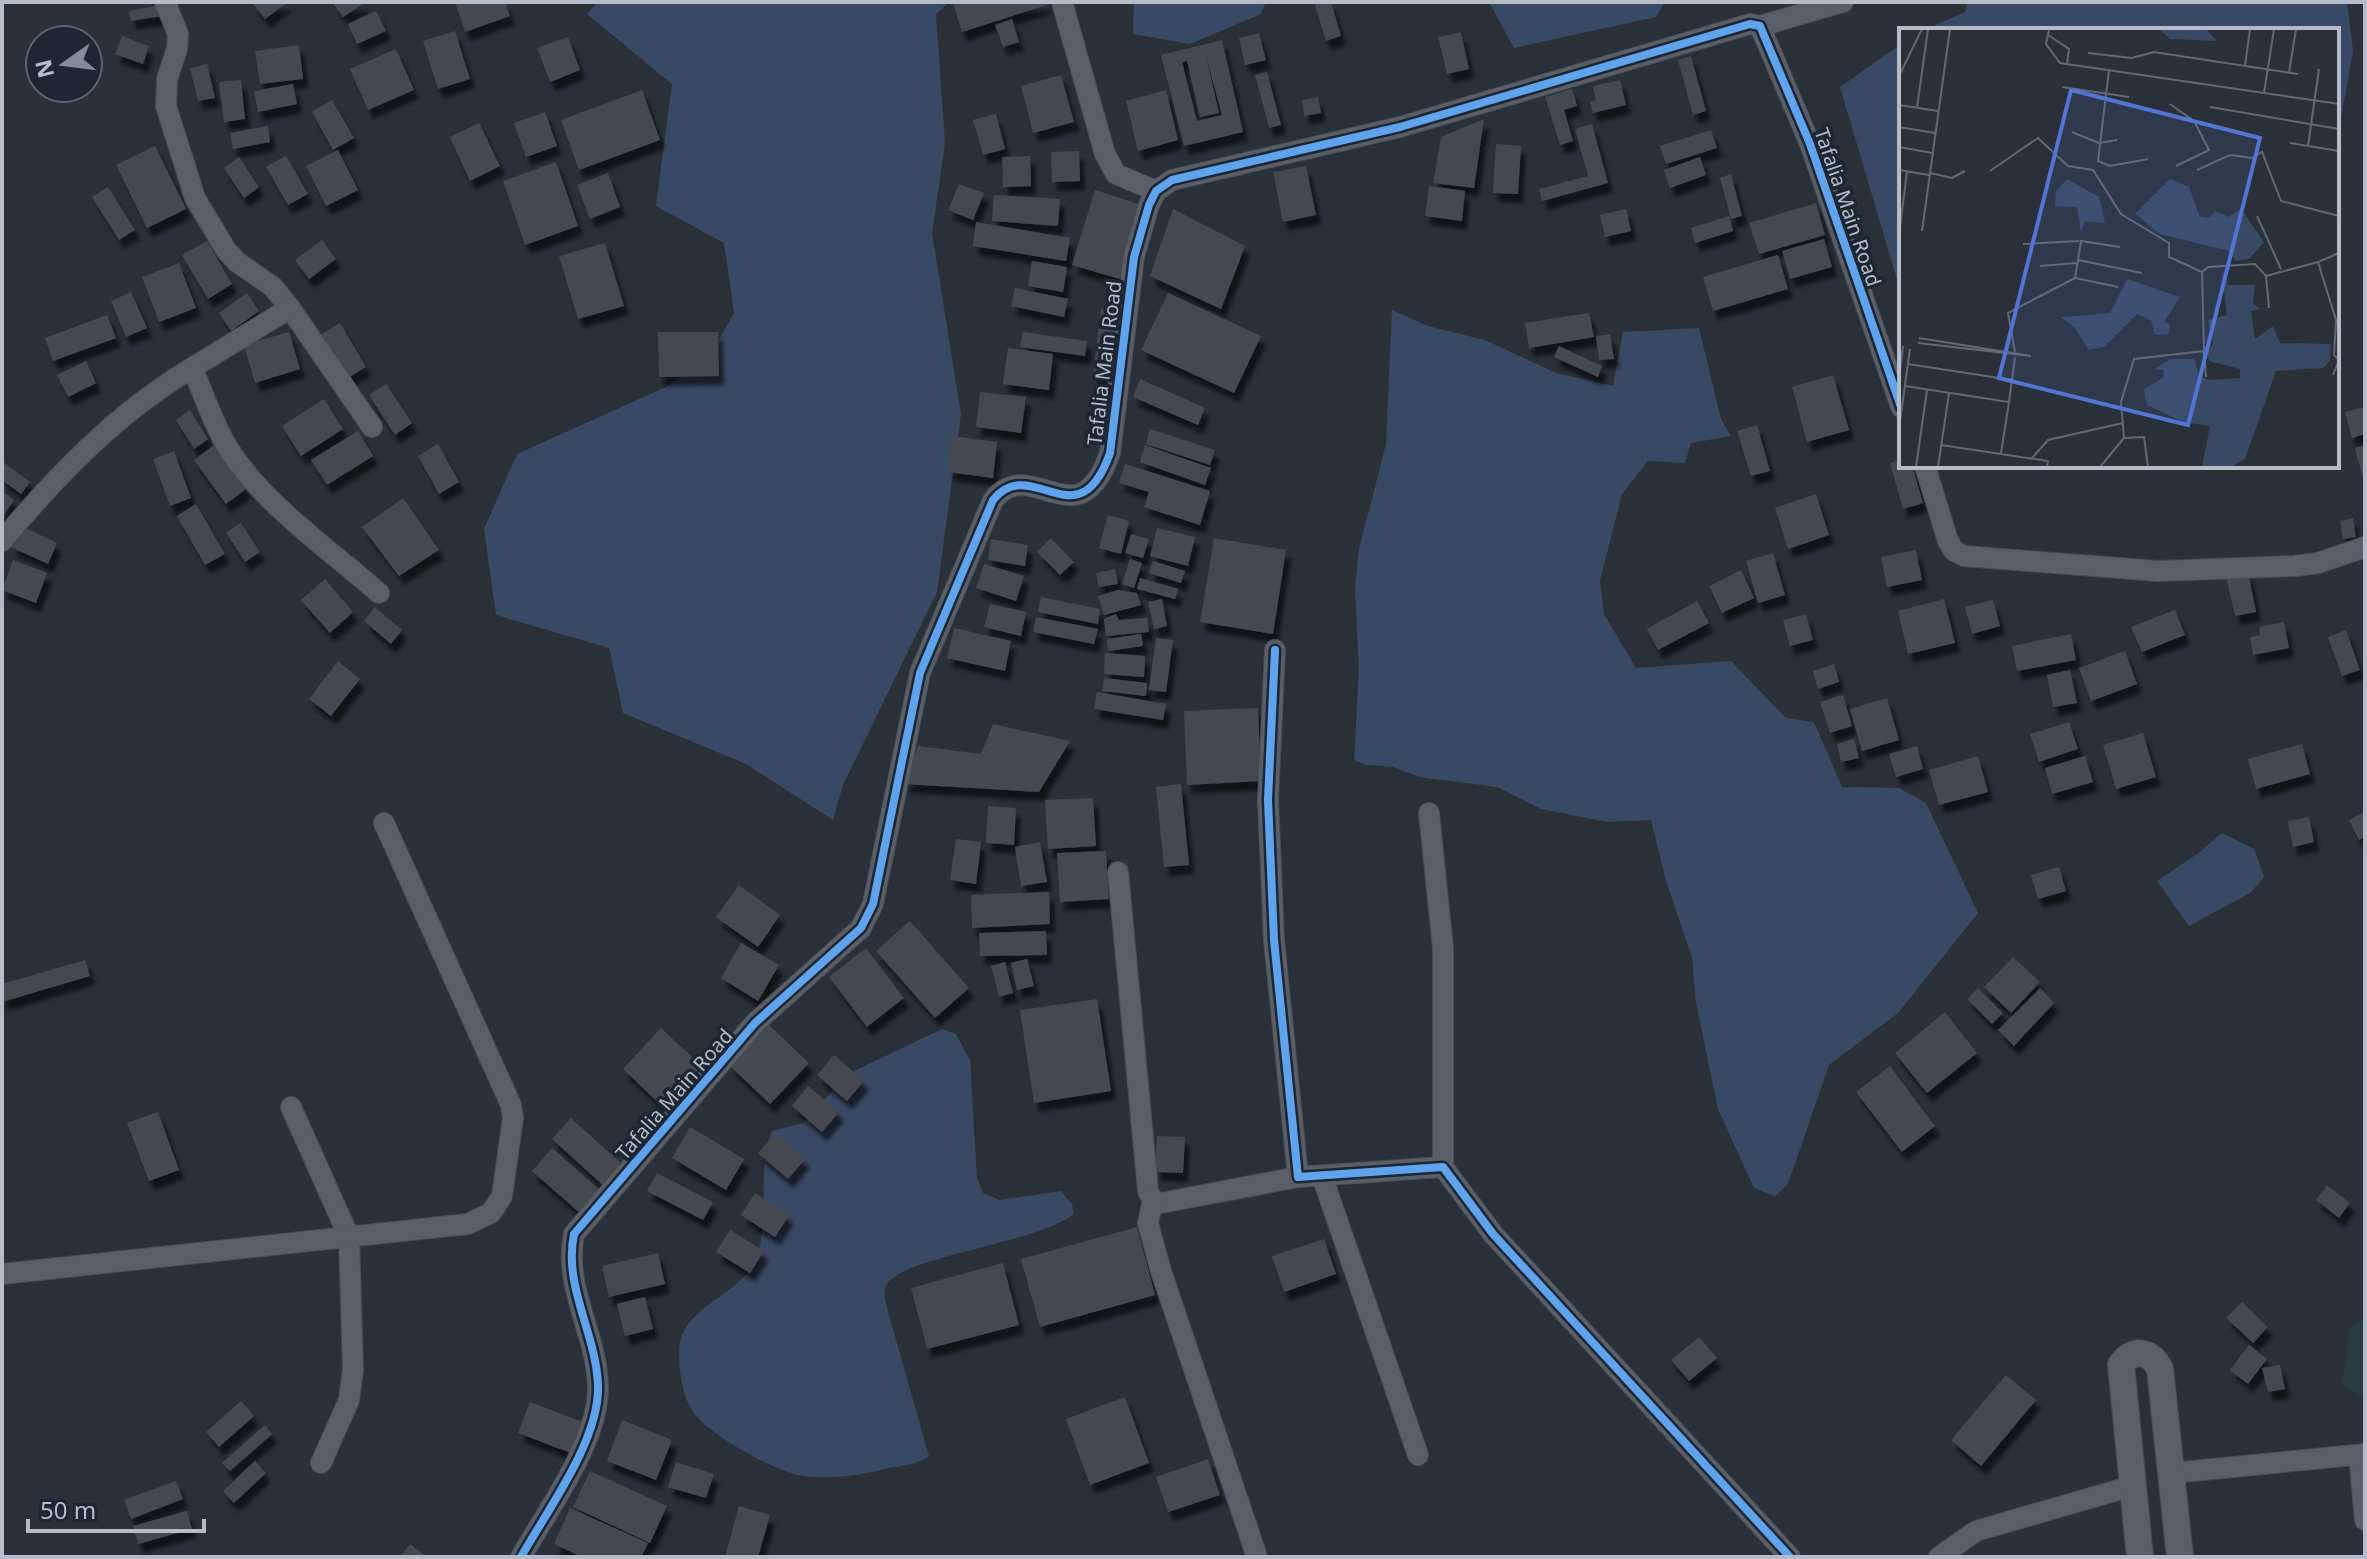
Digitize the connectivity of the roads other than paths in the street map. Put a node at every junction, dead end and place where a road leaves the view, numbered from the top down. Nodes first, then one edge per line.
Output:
1 (165, 2) edge
2 (1062, 2) edge
3 (1843, 2) edge
4 (1760, 26) junction
5 (1156, 191) junction
6 (290, 308) junction
7 (192, 368) junction
8 (1899, 401) edge
9 (372, 427) dead end
10 (1926, 468) edge
11 (2, 541) edge
12 (2365, 547) edge
13 (379, 593) dead end
14 (1275, 650) dead end
15 (1429, 813) dead end
16 (384, 823) dead end
17 (1118, 872) dead end
18 (291, 1107) dead end
19 (1443, 1167) junction
20 (1322, 1176) junction
21 (1298, 1177) junction
22 (1153, 1200) junction
23 (349, 1237) junction
24 (2, 1274) edge
25 (2362, 1454) edge
26 (1418, 1455) dead end
27 (321, 1463) dead end
28 (2172, 1473) junction
29 (2132, 1486) junction
30 (2365, 1520) edge
31 (521, 1557) edge
32 (1257, 1557) edge
33 (1790, 1557) edge
34 (1939, 1557) edge
35 (2140, 1557) edge
36 (2180, 1557) edge

1 - 6 street
2 - 5 street
3 - 4 street
4 - 5 street
4 - 8 street, Tafalia Main Road
5 - 31 street, Tafalia Main Road
6 - 7 street
6 - 9 street
7 - 11 street
7 - 13 street
10 - 12 street
14 - 21 street
15 - 19 street
16 - 23 street
17 - 22 street
18 - 23 street
19 - 20 street
19 - 33 street
20 - 21 street
20 - 26 street
21 - 22 street
22 - 32 street
23 - 24 street
23 - 27 street
25 - 28 street
25 - 30 street
28 - 29 street
28 - 36 street
29 - 34 street
29 - 35 street

